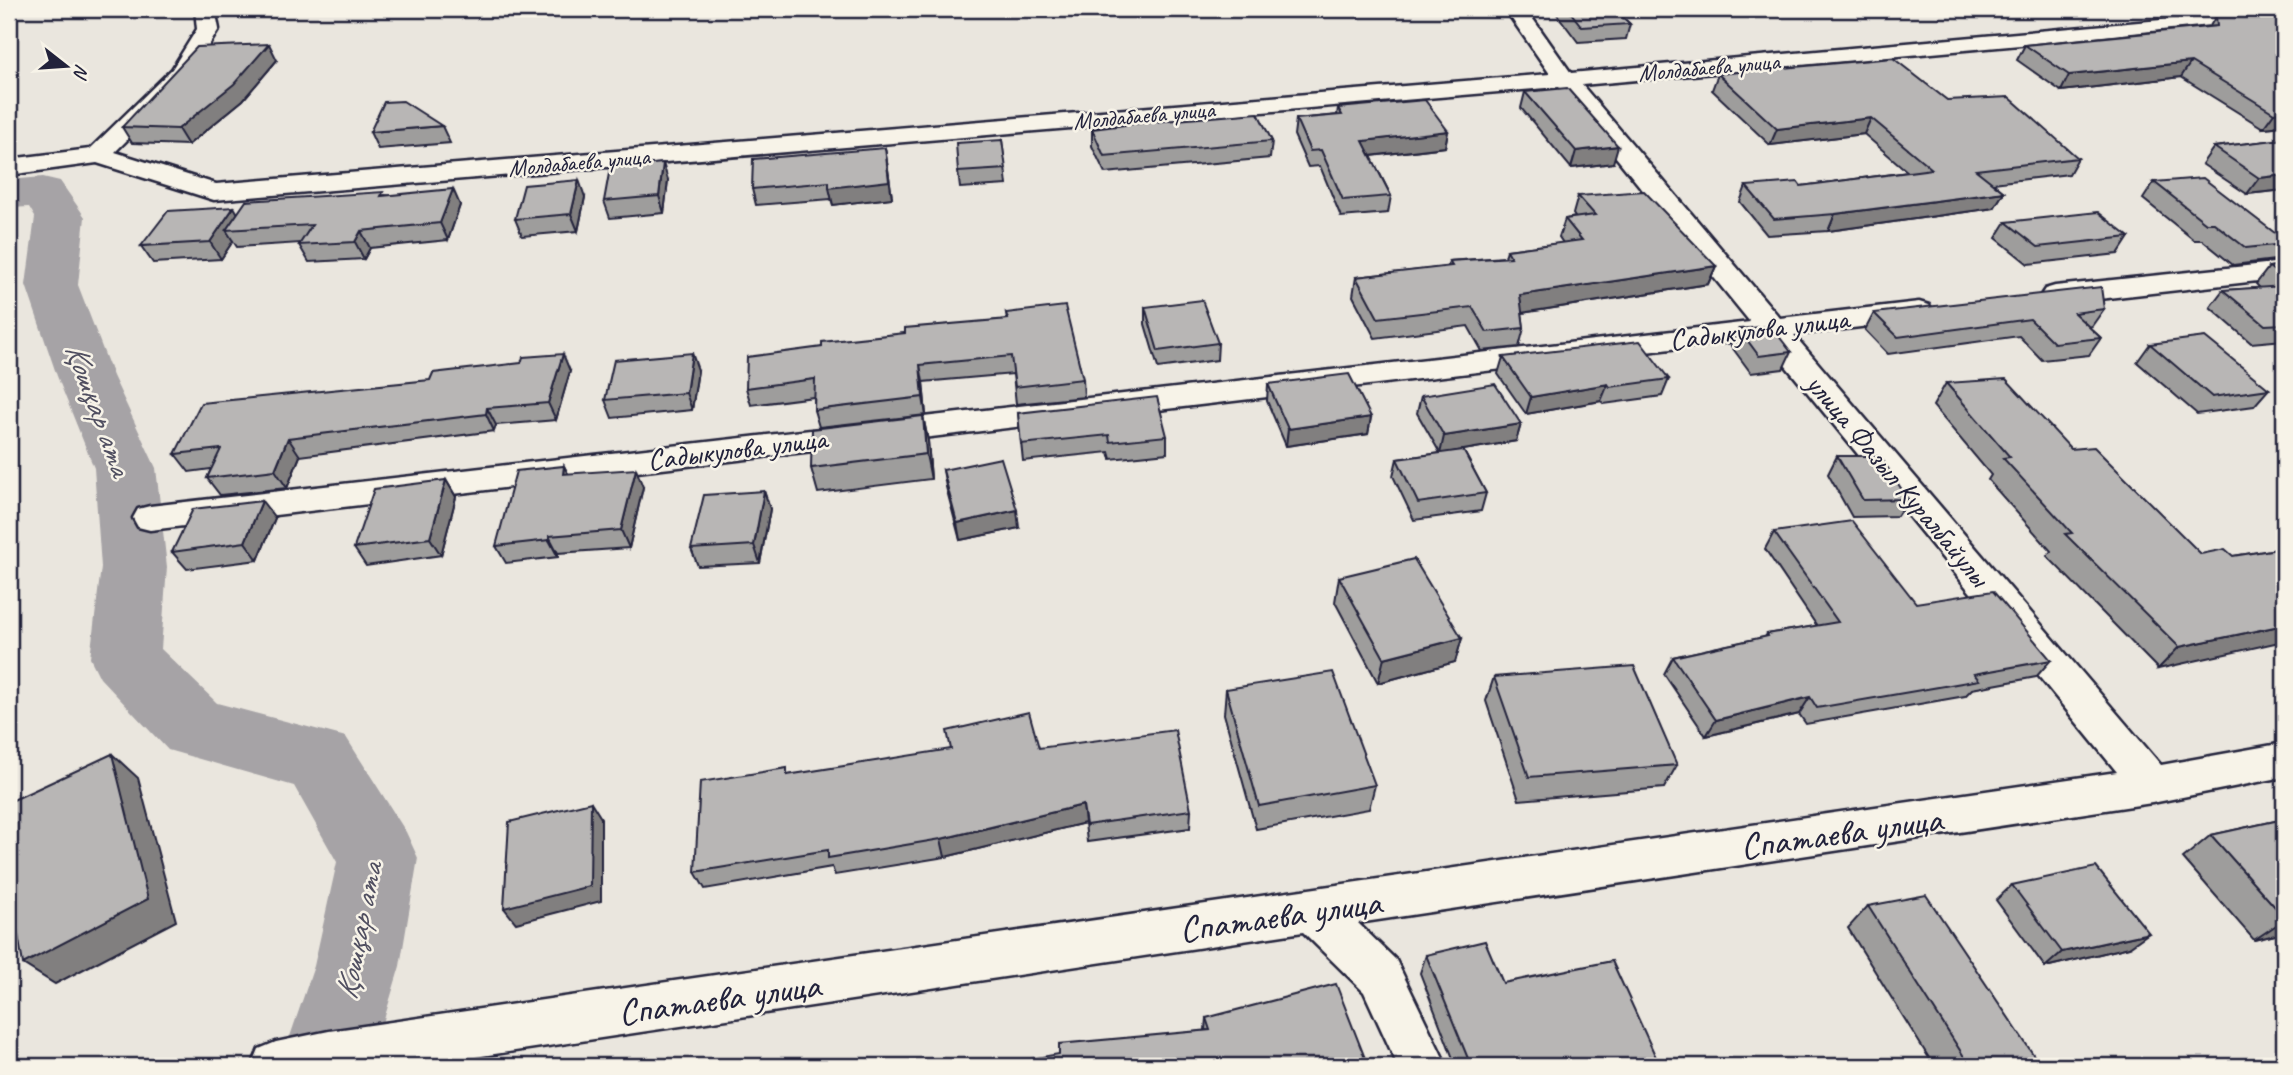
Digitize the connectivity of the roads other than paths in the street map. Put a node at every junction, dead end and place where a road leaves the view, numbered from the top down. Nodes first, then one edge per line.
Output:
1 (205, 9) edge
2 (1515, 9) edge
3 (2284, 15) edge
4 (1565, 80) junction
5 (97, 155) junction
6 (9, 167) edge
7 (2284, 270) edge
8 (2020, 299) edge
9 (1951, 307) edge
10 (1770, 327) junction
11 (150, 518) dead end
12 (2284, 760) edge
13 (2152, 785) junction
14 (1313, 911) junction
15 (276, 1066) edge
16 (1423, 1066) edge

1 - 5 street
2 - 4 street, улица Фазыл Куралбайулы
3 - 4 street, Молдабаева улица
4 - 5 street, Молдабаева улица
4 - 10 street, улица Фазыл Куралбайулы
5 - 6 street, Молдабаева улица
7 - 8 street
9 - 10 street, Садыкулова улица
10 - 11 street, Садыкулова улица
10 - 13 street, улица Фазыл Куралбайулы
12 - 13 street, Спатаева улица
13 - 14 street, Спатаева улица
14 - 15 street, Спатаева улица
14 - 16 street

